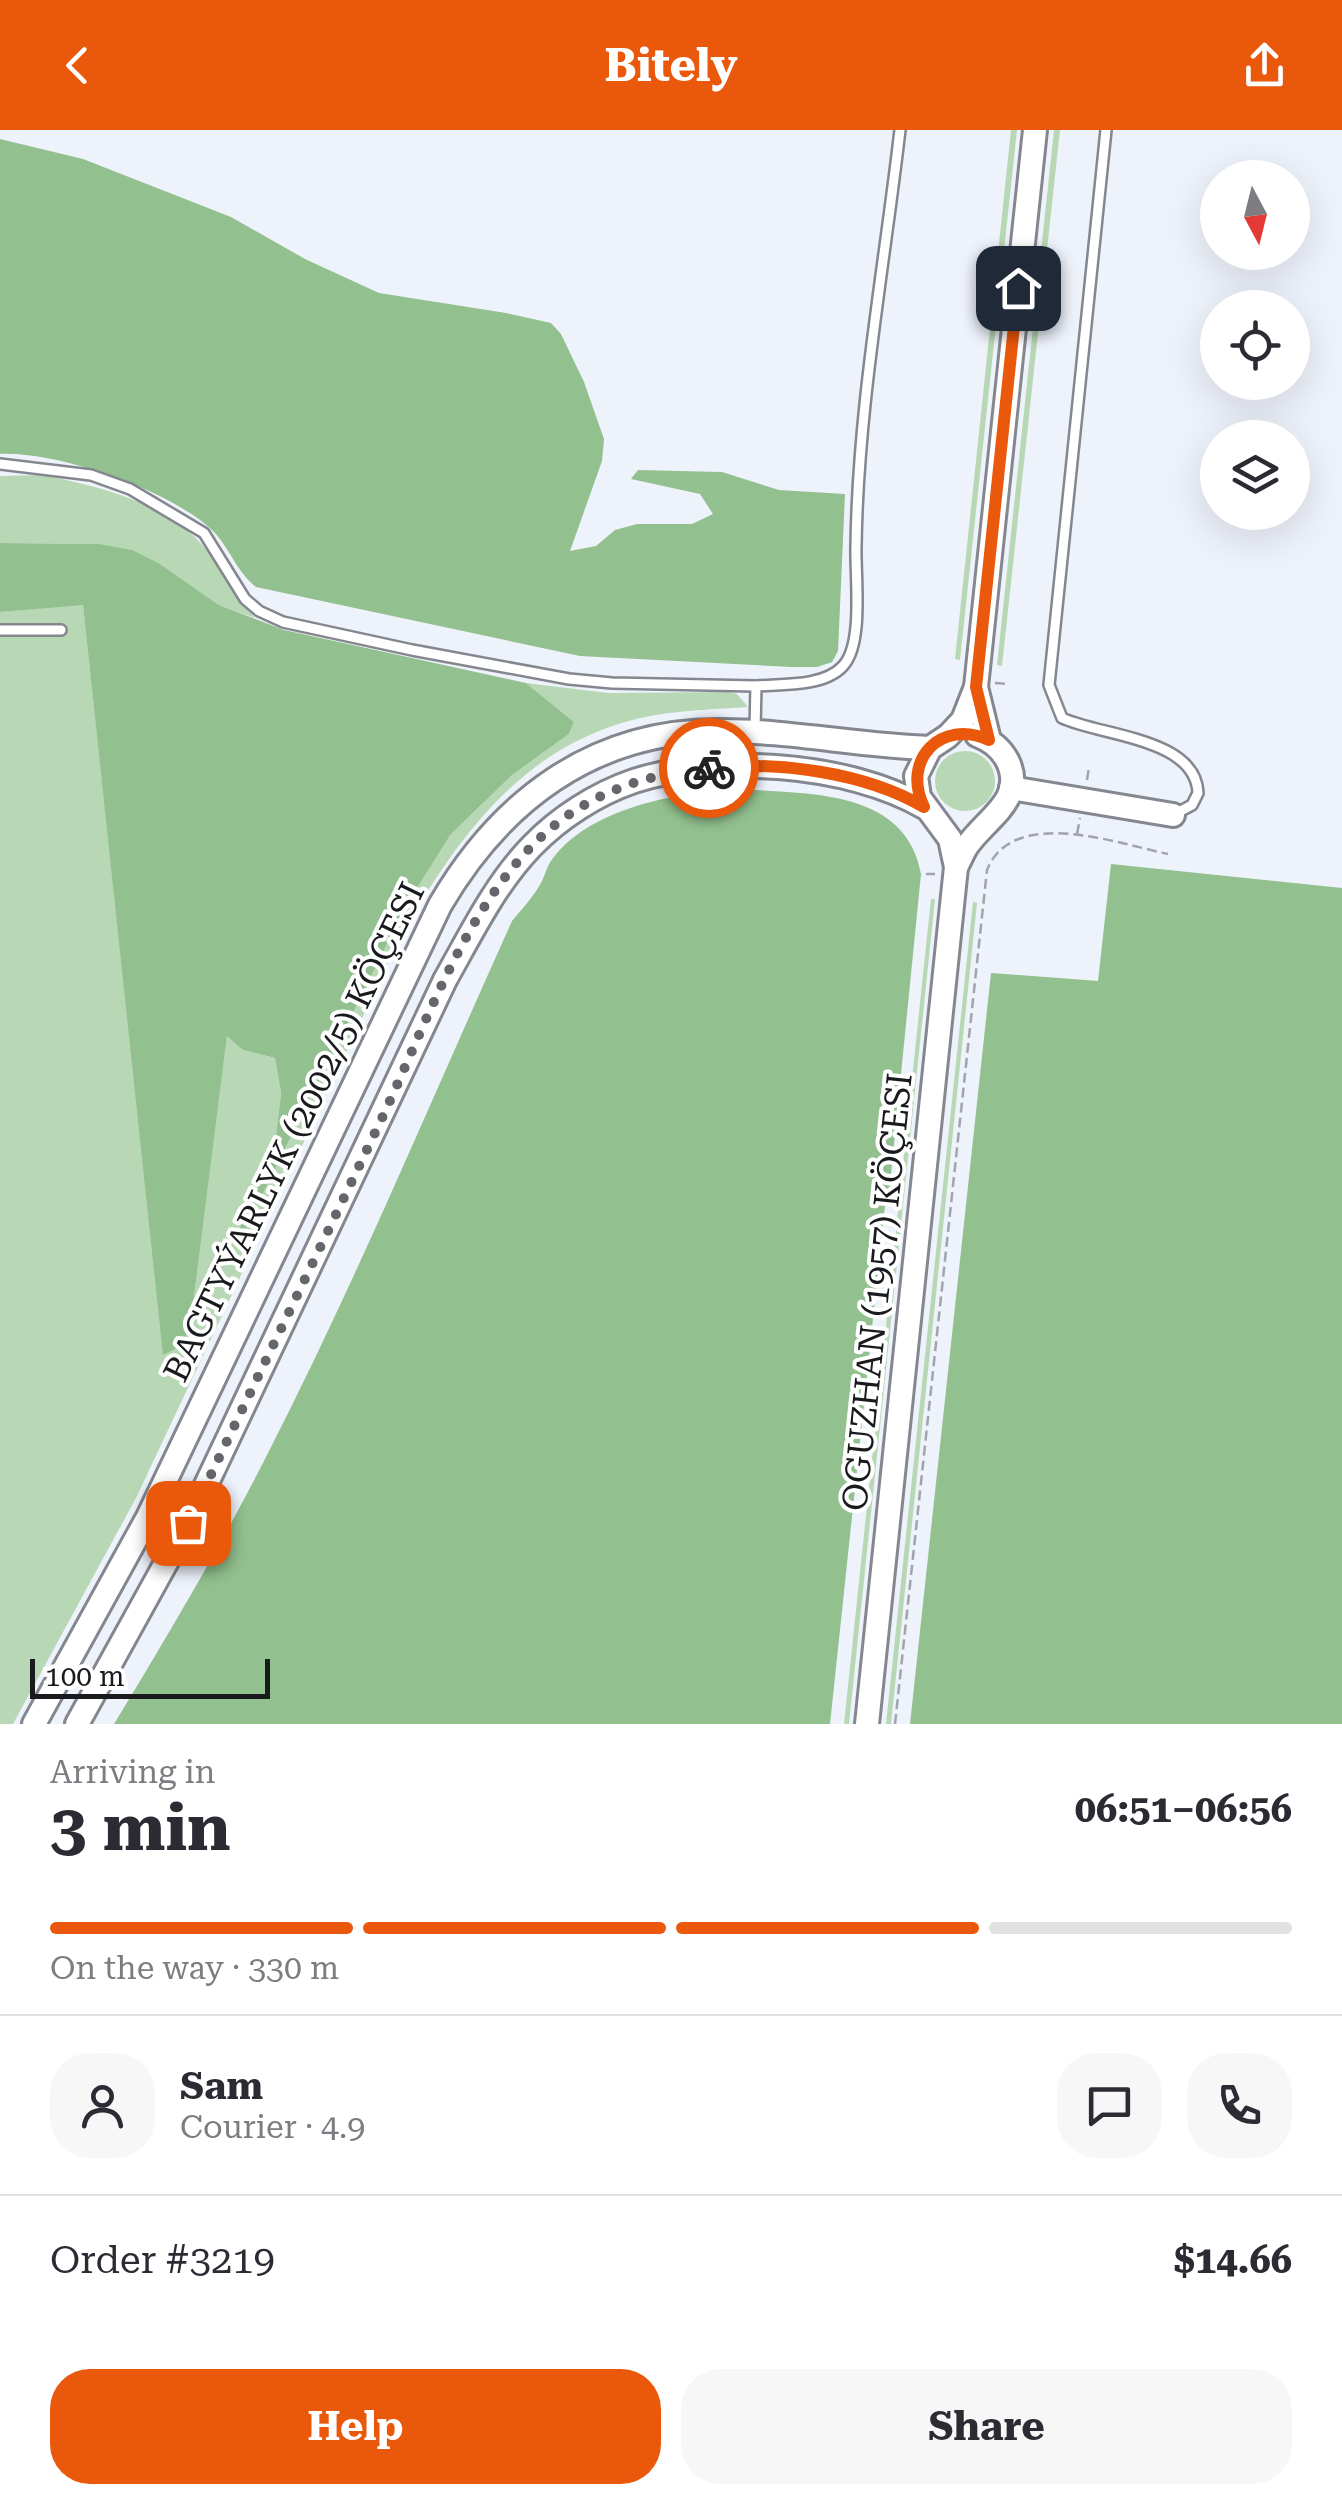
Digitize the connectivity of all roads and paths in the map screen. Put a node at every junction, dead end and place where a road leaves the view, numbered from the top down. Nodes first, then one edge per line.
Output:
1 (900, 130) edge
2 (1035, 130) edge
3 (1106, 130) edge
4 (0, 464) edge
5 (0, 630) edge
6 (62, 630) dead end
7 (756, 686) junction
8 (976, 687) junction
9 (755, 732) junction
10 (989, 740) junction
11 (939, 742) junction
12 (1011, 788) junction
13 (931, 814) junction
14 (1173, 814) joint
15 (990, 821) junction
16 (1168, 854) dead end
17 (956, 867) junction
18 (34, 1724) edge
19 (76, 1724) edge
20 (866, 1724) edge
21 (896, 1724) edge

1 - 7 lane
2 - 8 street, OGUZHAN (1957) KÖÇESI
3 - 14 lane
4 - 7 lane
5 - 6 lane
7 - 9 lane
8 - 10 street, OGUZHAN (1957) KÖÇESI
8 - 11 street, OGUZHAN (1957) KÖÇESI
9 - 11 street, BAGTYÝARLYK (2002/5) KÖÇESI
9 - 18 street, BAGTYÝARLYK (2002/5) KÖÇESI
10 - 11 street
10 - 12 street, OGUZHAN (1957) KÖÇESI
11 - 13 street, OGUZHAN (1957) KÖÇESI
12 - 14 street
12 - 15 street, OGUZHAN (1957) KÖÇESI
13 - 15 street
13 - 17 street, OGUZHAN (1957) KÖÇESI
13 - 19 street, BAGTYÝARLYK (2002/5) KÖÇESI
15 - 17 street, OGUZHAN (1957) KÖÇESI
16 - 21 path
17 - 20 street, OGUZHAN (1957) KÖÇESI

